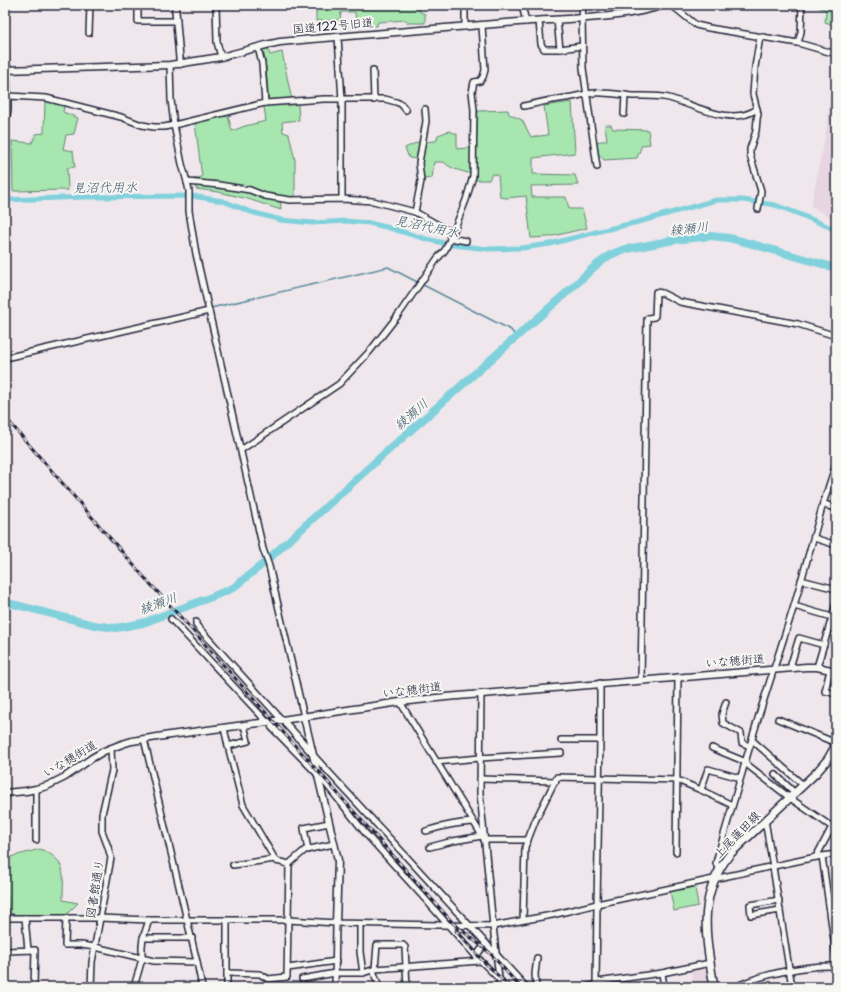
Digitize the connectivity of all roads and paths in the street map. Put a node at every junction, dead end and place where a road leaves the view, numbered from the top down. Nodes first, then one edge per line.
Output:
1 (90, 5) edge
2 (138, 5) edge
3 (175, 5) edge
4 (216, 5) edge
5 (465, 5) edge
6 (522, 5) edge
7 (583, 5) edge
8 (664, 5) edge
9 (673, 5) edge
10 (802, 5) edge
11 (582, 18) junction
12 (557, 20) junction
13 (177, 21) junction
14 (539, 21) junction
15 (526, 22) junction
16 (482, 26) junction
17 (464, 27) junction
18 (89, 33) dead end
19 (338, 37) junction
20 (760, 37) junction
21 (5, 40) edge
22 (798, 43) junction
23 (582, 46) junction
24 (258, 47) junction
25 (560, 49) junction
26 (836, 54) edge
27 (221, 57) junction
28 (180, 64) junction
29 (170, 65) junction
30 (6, 70) edge
31 (373, 70) dead end
32 (586, 94) junction
33 (625, 95) junction
34 (8, 96) junction
35 (342, 100) junction
36 (374, 100) junction
37 (266, 103) junction
38 (524, 106) dead end
39 (425, 109) dead end
40 (757, 109) junction
41 (406, 110) dead end
42 (624, 114) dead end
43 (5, 115) edge
44 (174, 125) junction
45 (597, 167) dead end
46 (187, 182) junction
47 (342, 199) junction
48 (758, 207) dead end
49 (415, 212) junction
50 (450, 240) junction
51 (466, 241) dead end
52 (210, 311) junction
53 (836, 336) edge
54 (5, 358) edge
55 (241, 450) junction
56 (836, 464) edge
57 (823, 504) junction
58 (836, 508) edge
59 (814, 538) junction
60 (836, 545) edge
61 (802, 580) junction
62 (836, 589) edge
63 (836, 604) edge
64 (794, 606) junction
65 (832, 617) junction
66 (171, 619) dead end
67 (196, 622) dead end
68 (824, 645) junction
69 (817, 667) junction
70 (791, 668) junction
71 (774, 669) junction
72 (833, 670) edge
73 (678, 677) junction
74 (641, 680) junction
75 (600, 684) junction
76 (481, 694) junction
77 (836, 694) edge
78 (400, 702) junction
79 (726, 702) dead end
80 (304, 717) junction
81 (778, 720) dead end
82 (284, 722) junction
83 (244, 725) junction
84 (269, 725) junction
85 (224, 728) junction
86 (144, 739) junction
87 (561, 740) dead end
88 (600, 740) junction
89 (752, 740) junction
90 (836, 744) edge
91 (228, 746) junction
92 (750, 746) junction
93 (111, 748) junction
94 (712, 748) dead end
95 (561, 753) dead end
96 (313, 754) junction
97 (480, 758) junction
98 (436, 762) junction
99 (745, 763) junction
100 (317, 773) junction
101 (775, 774) dead end
102 (599, 778) junction
103 (740, 778) junction
104 (480, 779) junction
105 (677, 780) junction
106 (556, 781) junction
107 (803, 785) junction
108 (36, 789) junction
109 (701, 790) junction
110 (5, 793) edge
111 (792, 796) junction
112 (732, 805) junction
113 (765, 820) junction
114 (473, 822) junction
115 (329, 823) junction
116 (834, 826) edge
117 (426, 831) dead end
118 (483, 838) junction
119 (36, 840) dead end
120 (528, 840) junction
121 (334, 844) junction
122 (430, 847) dead end
123 (308, 850) junction
124 (676, 852) dead end
125 (836, 854) edge
126 (822, 856) junction
127 (816, 857) junction
128 (275, 859) junction
129 (289, 864) junction
130 (233, 865) dead end
131 (773, 867) junction
132 (720, 869) junction
133 (714, 880) junction
134 (779, 900) junction
135 (596, 904) junction
136 (780, 910) junction
137 (5, 918) edge
138 (25, 918) junction
139 (66, 918) junction
140 (100, 918) junction
141 (149, 920) junction
142 (187, 920) junction
143 (288, 920) junction
144 (523, 920) junction
145 (227, 921) junction
146 (336, 923) junction
147 (360, 924) junction
148 (448, 925) junction
149 (471, 926) junction
150 (493, 926) junction
151 (143, 938) junction
152 (192, 938) junction
153 (486, 943) junction
154 (95, 947) junction
155 (28, 950) junction
156 (5, 951) edge
157 (496, 953) junction
158 (836, 955) edge
159 (476, 956) junction
160 (537, 958) dead end
161 (142, 959) junction
162 (336, 961) junction
163 (480, 961) junction
164 (197, 962) junction
165 (710, 963) junction
166 (836, 966) edge
167 (406, 967) junction
168 (288, 968) junction
169 (374, 969) junction
170 (789, 971) junction
171 (227, 973) junction
172 (335, 973) junction
173 (363, 973) junction
174 (662, 973) junction
175 (498, 978) junction
176 (302, 979) dead end
177 (596, 985) edge
178 (34, 987) edge
179 (91, 987) edge
180 (134, 987) edge
181 (202, 987) edge
182 (227, 987) edge
183 (335, 987) edge
184 (379, 987) edge
185 (407, 987) edge
186 (500, 987) edge
187 (507, 987) edge
188 (526, 987) edge
189 (536, 987) edge
190 (586, 987) edge
191 (664, 987) edge
192 (714, 987) edge
193 (735, 987) edge
194 (792, 987) edge

1 - 18 street
2 - 13 street
3 - 13 street
4 - 27 street
5 - 17 street
6 - 15 street
7 - 11 street
8 - 11 street, 国道122号旧道
9 - 20 street
10 - 22 street
11 - 12 street, 国道122号旧道
11 - 23 street
12 - 14 street, 国道122号旧道
12 - 25 street
13 - 28 street
14 - 15 street, 国道122号旧道
14 - 25 street
15 - 16 street, 国道122号旧道
16 - 17 street, 国道122号旧道
16 - 50 street
17 - 19 street, 国道122号旧道
19 - 24 street, 国道122号旧道
19 - 35 street
20 - 22 street
20 - 40 street
21 - 30 street
22 - 26 street
23 - 25 street
23 - 32 street
24 - 27 street, 国道122号旧道
24 - 37 street
27 - 28 street, 国道122号旧道
28 - 29 street, 国道122号旧道
29 - 30 street, 国道122号旧道
29 - 44 street
30 - 34 street
31 - 36 street
32 - 33 street
32 - 38 street
32 - 45 street
33 - 40 street
33 - 42 street
34 - 43 street
34 - 44 street
35 - 36 street
35 - 37 street
35 - 47 street
36 - 41 street
37 - 44 street
39 - 49 street
40 - 48 street
44 - 46 street
46 - 47 street
46 - 52 street
47 - 49 street
49 - 50 street
50 - 51 street
50 - 55 street
52 - 54 street
52 - 55 street
53 - 74 street
55 - 80 street
56 - 57 street
57 - 58 street
57 - 59 street
59 - 60 street
59 - 61 street
61 - 62 street
61 - 64 street
63 - 65 street
64 - 65 street
64 - 71 street
65 - 68 street
66 - 84 street
67 - 82 street
68 - 69 street
68 - 70 street
69 - 70 street, いな穂街道
69 - 72 street, いな穂街道
70 - 71 street, いな穂街道
71 - 73 street, いな穂街道
71 - 89 street
72 - 77 street
73 - 74 street, いな穂街道
73 - 105 street
74 - 75 street, いな穂街道
75 - 76 street, いな穂街道
75 - 88 street
76 - 78 street, いな穂街道
76 - 97 street
78 - 80 street, いな穂街道
78 - 98 street
79 - 92 street
80 - 82 street, いな穂街道
80 - 96 street
81 - 90 street
82 - 84 street, いな穂街道
82 - 96 street
83 - 84 street, いな穂街道
83 - 85 street, いな穂街道
83 - 91 street
84 - 100 street
85 - 86 street, いな穂街道
85 - 91 street
86 - 93 street, いな穂街道
86 - 142 street
87 - 88 street
88 - 102 street
89 - 92 street
89 - 107 street
90 - 107 main road, 上尾蓮田線
91 - 128 street
92 - 99 street
93 - 108 street, いな穂街道
93 - 140 street, 図書館通り
94 - 99 street
95 - 97 street
96 - 100 street
96 - 149 street
97 - 98 street
97 - 104 street
98 - 114 street
99 - 103 street
99 - 111 street
100 - 115 street
100 - 148 street
101 - 111 street
102 - 105 street
102 - 106 street
102 - 135 street
103 - 109 street
103 - 112 street
104 - 106 street
104 - 118 street
105 - 109 street
105 - 124 street
106 - 120 street
107 - 111 main road, 上尾蓮田線
108 - 110 street, いな穂街道
108 - 119 street
109 - 112 street
111 - 113 main road, 上尾蓮田線
111 - 116 street
112 - 132 street
113 - 131 street
113 - 132 main road, 上尾蓮田線
114 - 117 street
114 - 118 street
115 - 121 street
115 - 123 street
116 - 127 street
118 - 120 street
118 - 122 street
118 - 150 street
120 - 144 street
121 - 123 street
121 - 146 street
123 - 129 street
125 - 126 street
126 - 127 street
126 - 158 street
127 - 131 street
128 - 129 street
128 - 130 street
129 - 143 street
131 - 133 street
131 - 134 street
132 - 133 main road, 上尾蓮田線
133 - 135 street
133 - 165 main road, 上尾蓮田線
134 - 136 street
134 - 136 street
135 - 144 street
135 - 177 street
136 - 170 street
137 - 138 street
138 - 139 street
138 - 155 street
139 - 140 street
139 - 154 street
140 - 141 street
140 - 154 street, 図書館通り
141 - 142 street
141 - 151 street
142 - 145 street
142 - 152 street
143 - 145 street
143 - 146 street
143 - 168 street
144 - 150 street
145 - 171 street
146 - 147 street
146 - 162 street
147 - 148 street
147 - 173 street
148 - 149 street
148 - 159 street
149 - 150 street
149 - 153 street
150 - 157 street
151 - 152 street
151 - 161 street
152 - 164 street
153 - 157 street
153 - 159 street
154 - 161 street
154 - 179 street, 図書館通り
155 - 156 street
155 - 178 street
157 - 175 street
157 - 188 street
159 - 163 street
160 - 189 street
161 - 164 street
161 - 180 street
162 - 168 street
162 - 172 street
163 - 167 street
163 - 175 street
164 - 181 street
165 - 174 street
165 - 192 main road, 上尾蓮田線
166 - 170 street
167 - 169 street
167 - 169 street
167 - 185 street
168 - 171 street
169 - 173 street
169 - 184 street
170 - 193 street
170 - 194 street
171 - 182 street
172 - 173 street
172 - 176 street
172 - 183 street
174 - 177 street
174 - 191 street
175 - 186 street
175 - 187 street
177 - 190 street

